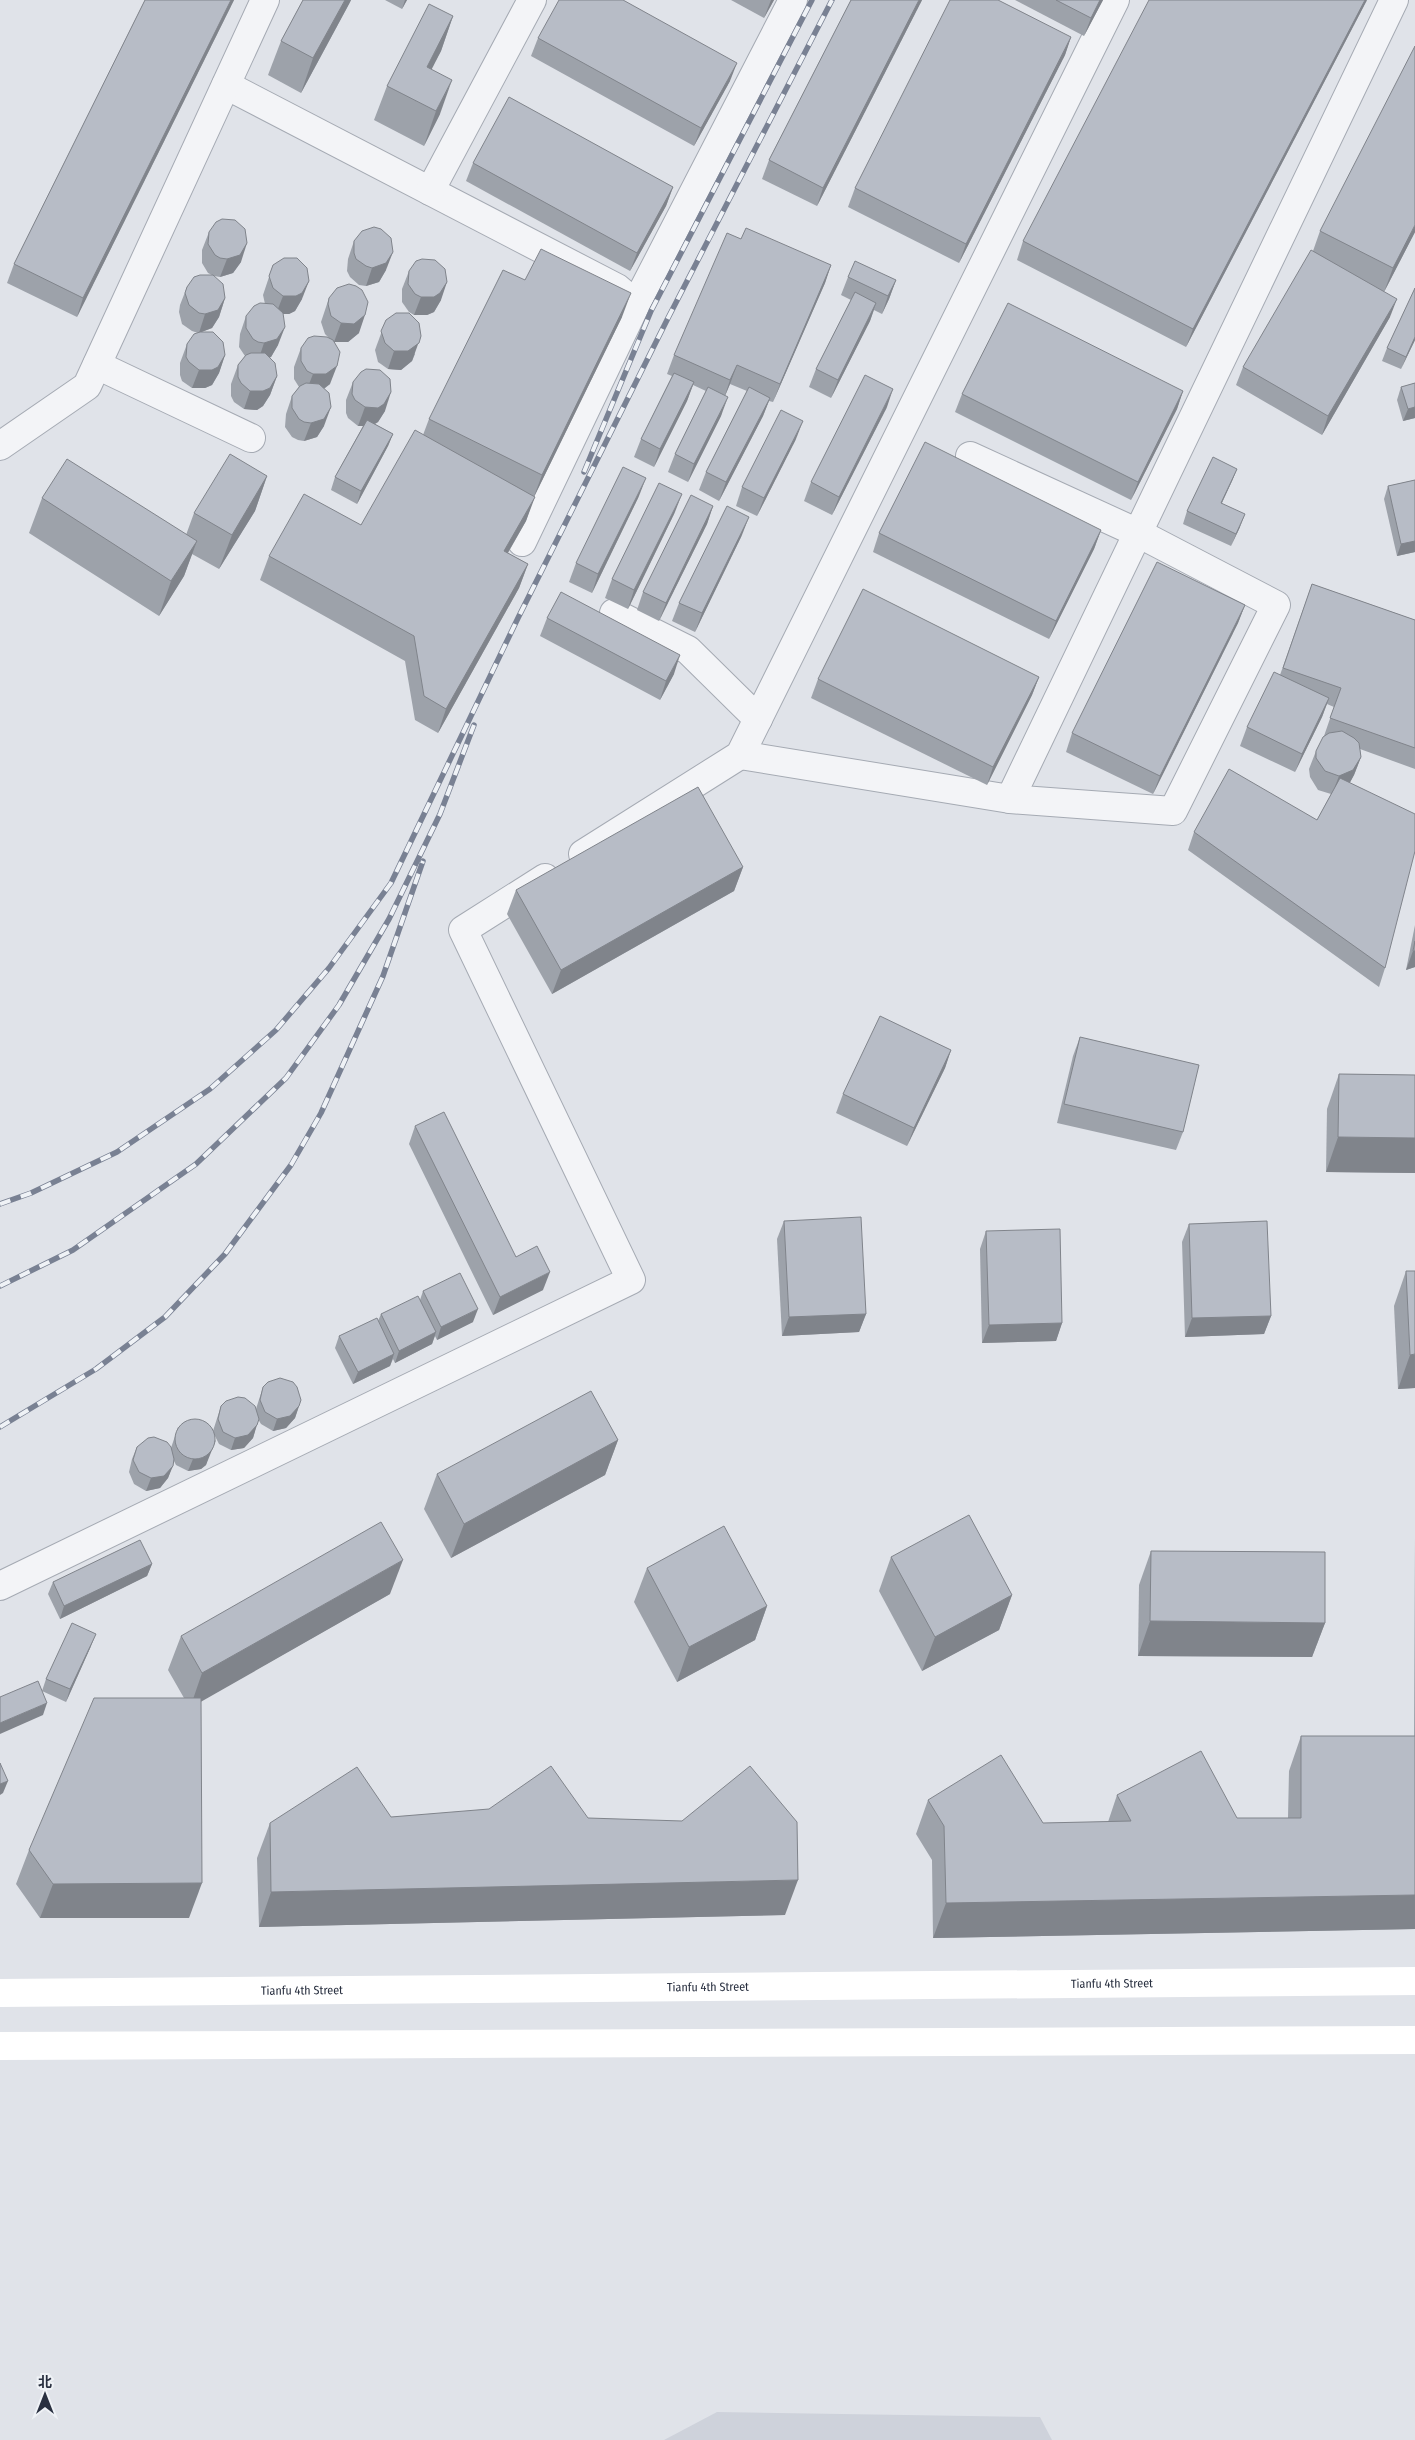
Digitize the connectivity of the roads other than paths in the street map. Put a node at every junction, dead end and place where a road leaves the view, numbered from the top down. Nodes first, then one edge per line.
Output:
1 (265, 0) edge
2 (532, 0) edge
3 (793, 0) edge
4 (1115, 0) edge
5 (1394, 0) edge
6 (226, 86) junction
7 (430, 191) junction
8 (636, 304) junction
9 (97, 365) junction
10 (251, 438) dead end
11 (0, 446) edge
12 (970, 456) dead end
13 (1138, 533) junction
14 (522, 542) edge
15 (614, 613) dead end
16 (758, 720) junction
17 (740, 755) junction
18 (1010, 799) junction
19 (0, 1586) edge
20 (1415, 1981) edge
21 (0, 1993) edge
22 (1415, 2040) edge
23 (0, 2046) edge

1 - 6 street
2 - 7 street
3 - 8 street
4 - 16 street
5 - 13 street
6 - 7 street
6 - 9 street
7 - 8 street
8 - 14 street
9 - 10 street
9 - 11 street
12 - 13 street
13 - 18 street
13 - 18 street
15 - 16 street
16 - 17 street
17 - 18 street
17 - 19 street
20 - 21 main road, Tianfu 4th Street
22 - 23 main road

